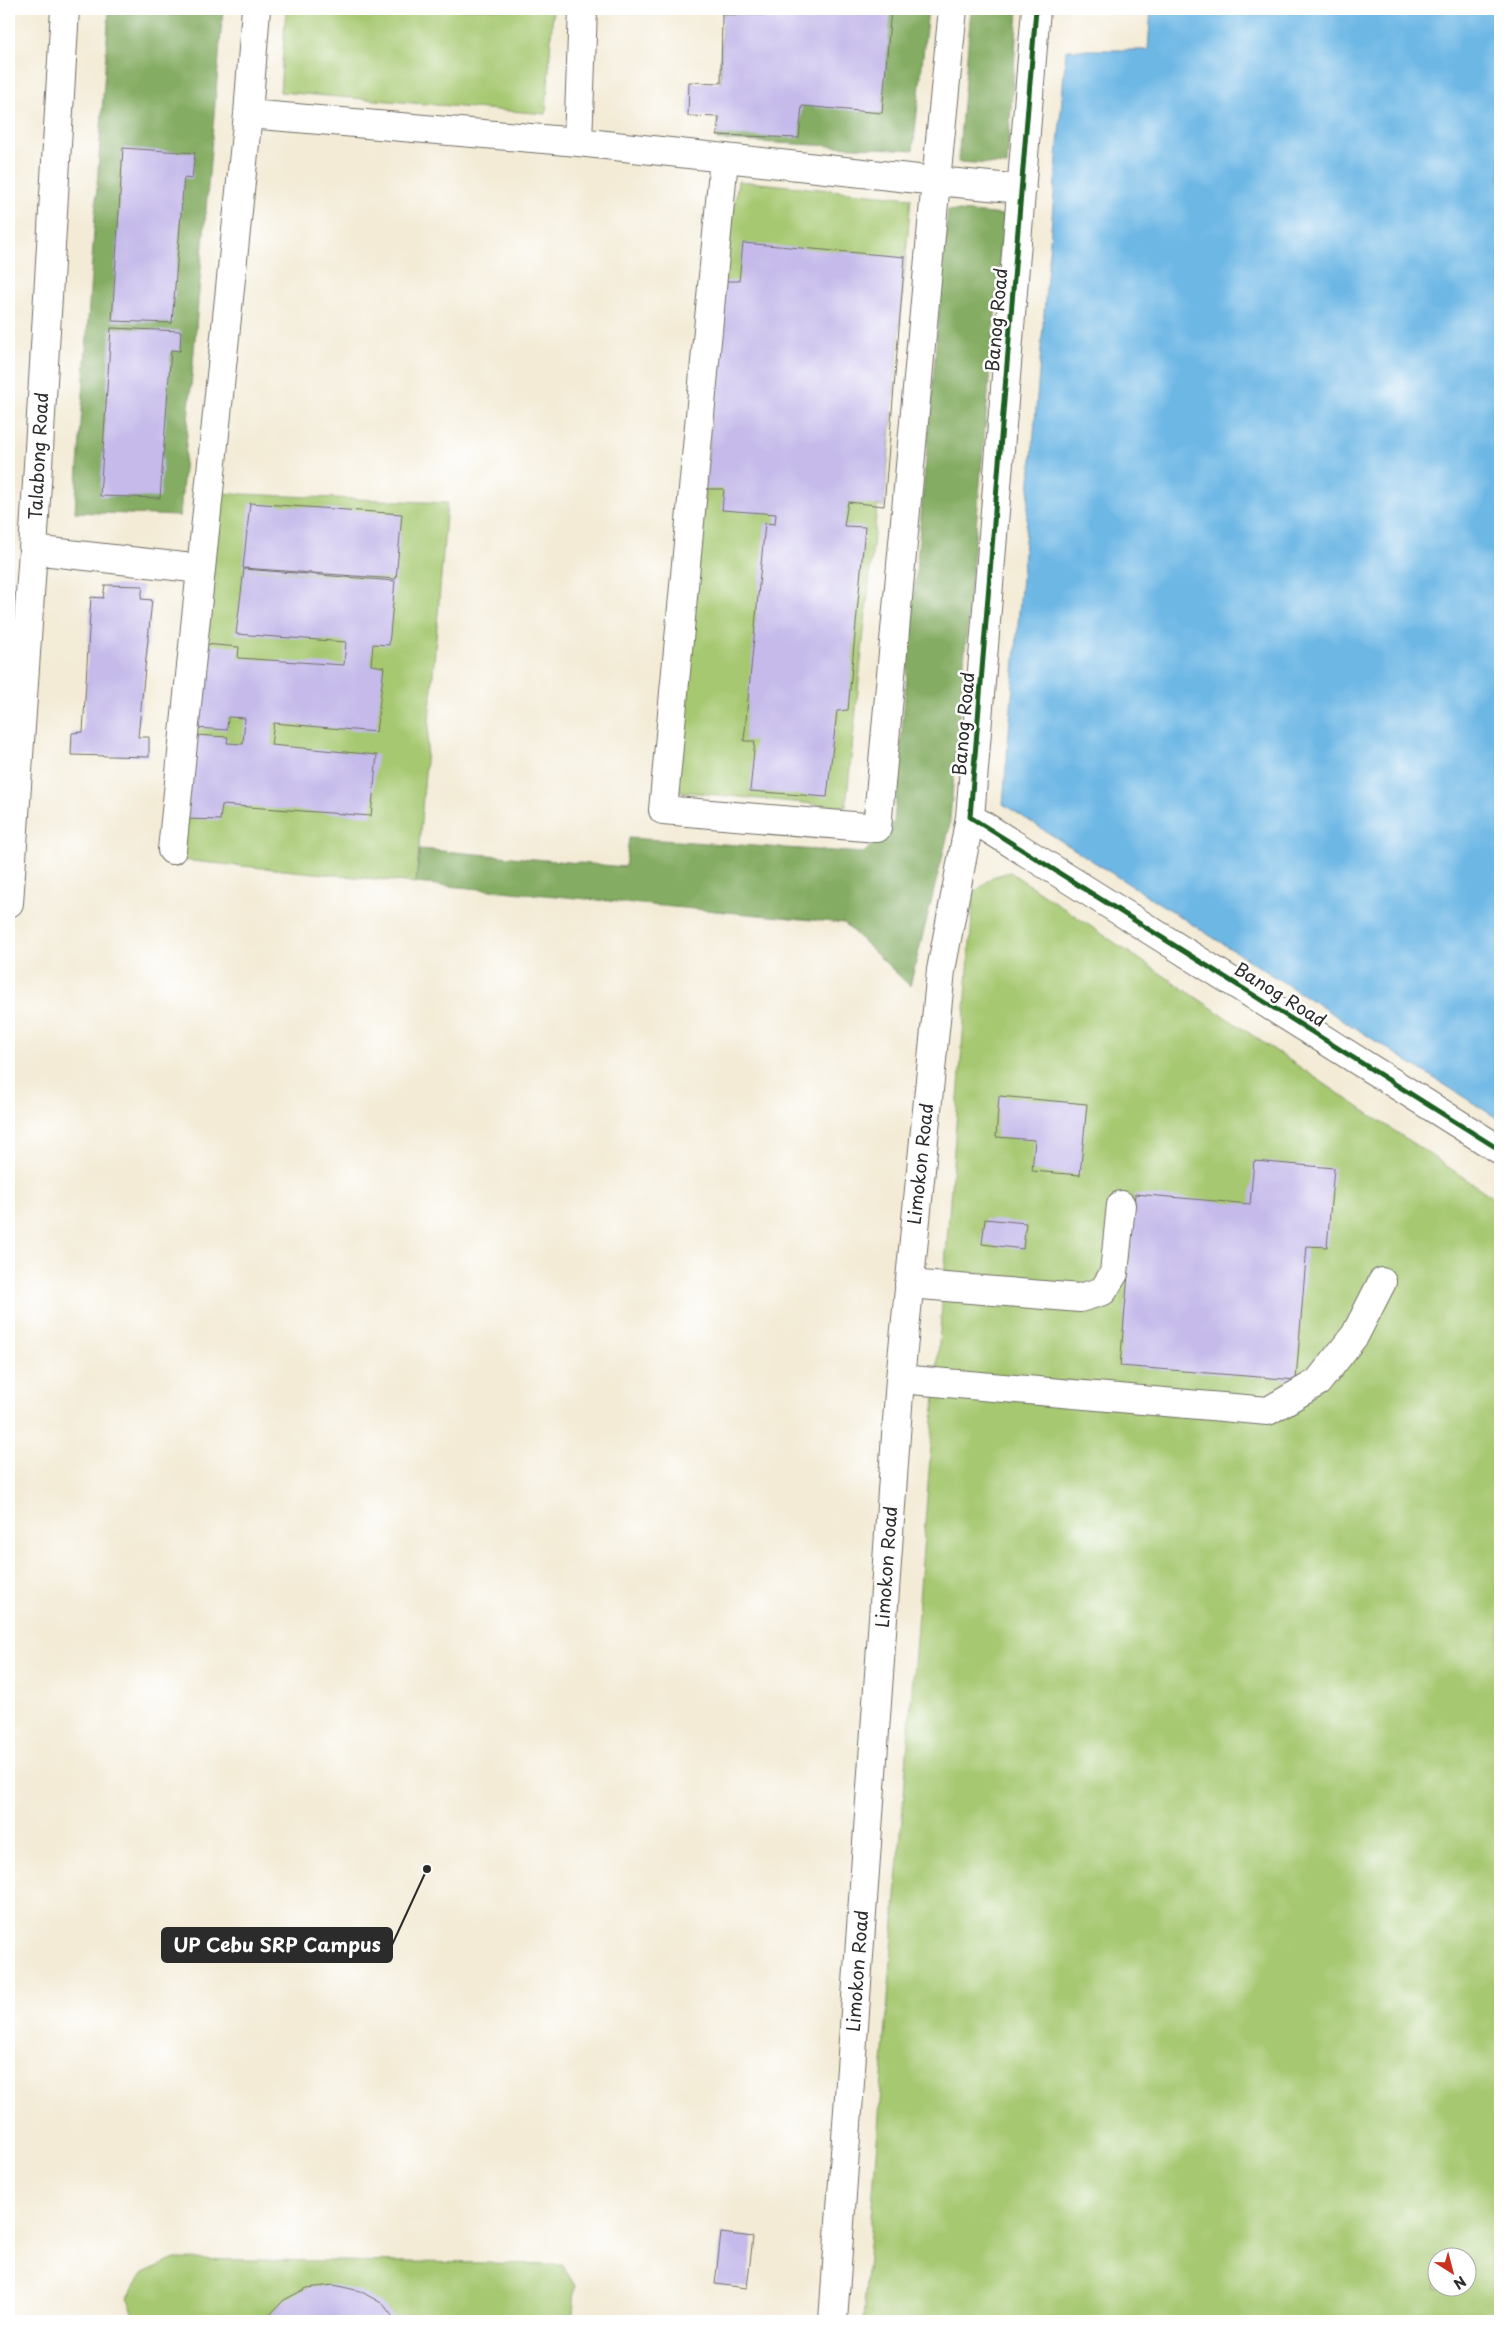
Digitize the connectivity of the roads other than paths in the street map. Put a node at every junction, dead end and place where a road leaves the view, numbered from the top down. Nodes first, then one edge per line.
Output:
1 (65, 9) edge
2 (256, 9) edge
3 (582, 9) edge
4 (952, 9) edge
5 (1036, 9) edge
6 (248, 114) junction
7 (578, 142) junction
8 (724, 159) junction
9 (936, 181) junction
10 (1022, 188) junction
11 (33, 550) junction
12 (202, 569) junction
13 (970, 817) junction
14 (172, 850) dead end
15 (9, 903) edge
16 (1500, 1150) edge
17 (1121, 1205) dead end
18 (1382, 1282) dead end
19 (909, 1284) junction
20 (900, 1379) junction
21 (833, 2321) edge

1 - 11 street, Talabong Road
2 - 6 street
3 - 7 street
4 - 9 street
5 - 10 street, Banog Road
6 - 7 street
6 - 12 street
7 - 8 street
8 - 9 street
8 - 9 street
9 - 10 street
10 - 13 street, Banog Road
11 - 12 street
11 - 15 street, Talabong Road
12 - 14 street
13 - 16 street, Banog Road
13 - 19 street, Limokon Road
17 - 19 street
18 - 20 street
19 - 20 street, Limokon Road
20 - 21 street, Limokon Road

